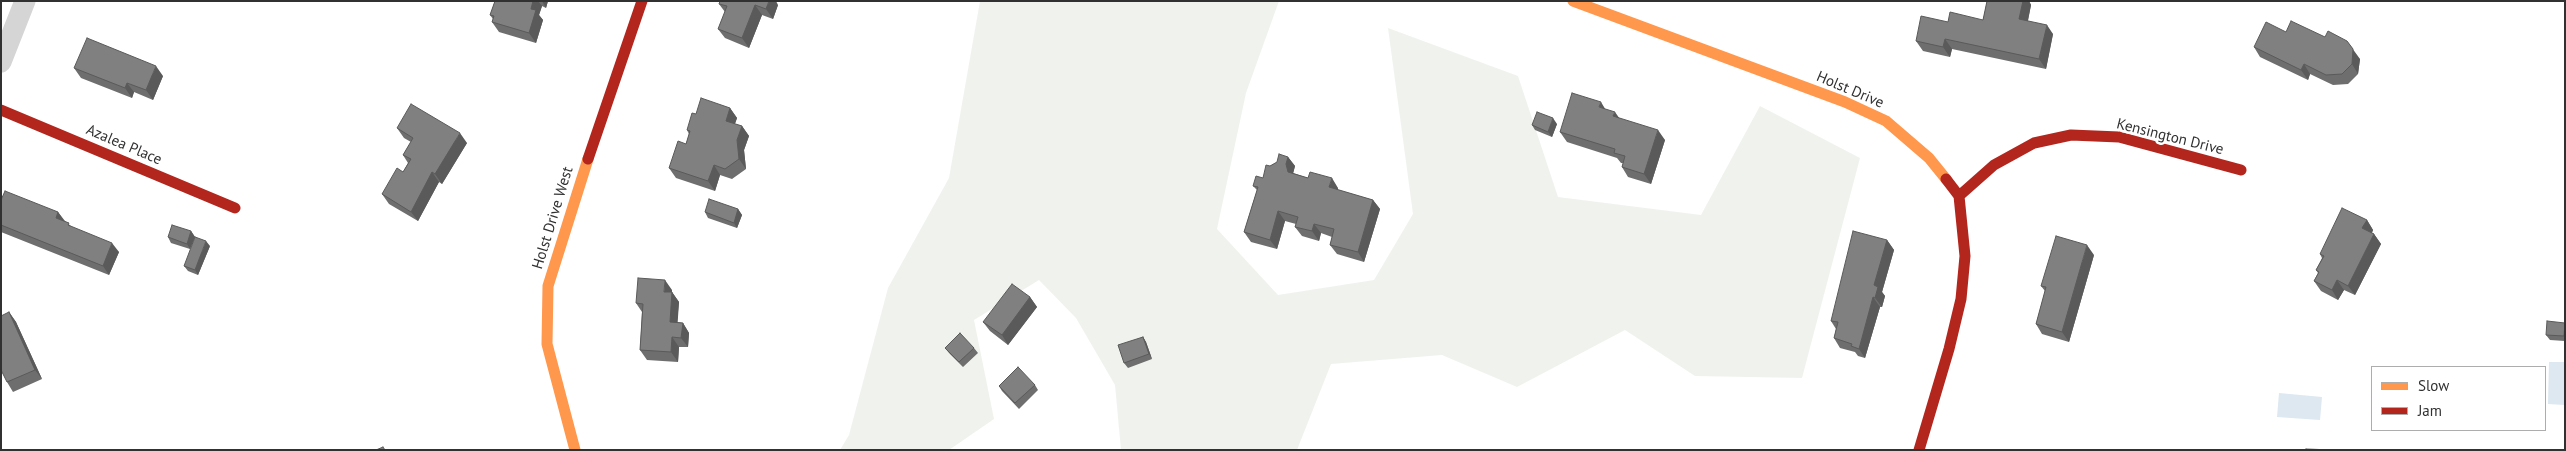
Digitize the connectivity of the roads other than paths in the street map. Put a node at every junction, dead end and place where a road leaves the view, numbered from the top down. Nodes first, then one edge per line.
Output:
1 (25, 1) edge
2 (642, 1) edge
3 (1573, 1) edge
4 (1, 62) edge
5 (1, 110) edge
6 (2241, 170) dead end
7 (1959, 196) junction
8 (235, 208) dead end
9 (575, 450) edge
10 (1920, 450) edge

1 - 4 street
2 - 9 street, Holst Drive West
3 - 7 street, Holst Drive
5 - 8 street, Azalea Place
6 - 7 street, Kensington Drive
7 - 10 street

